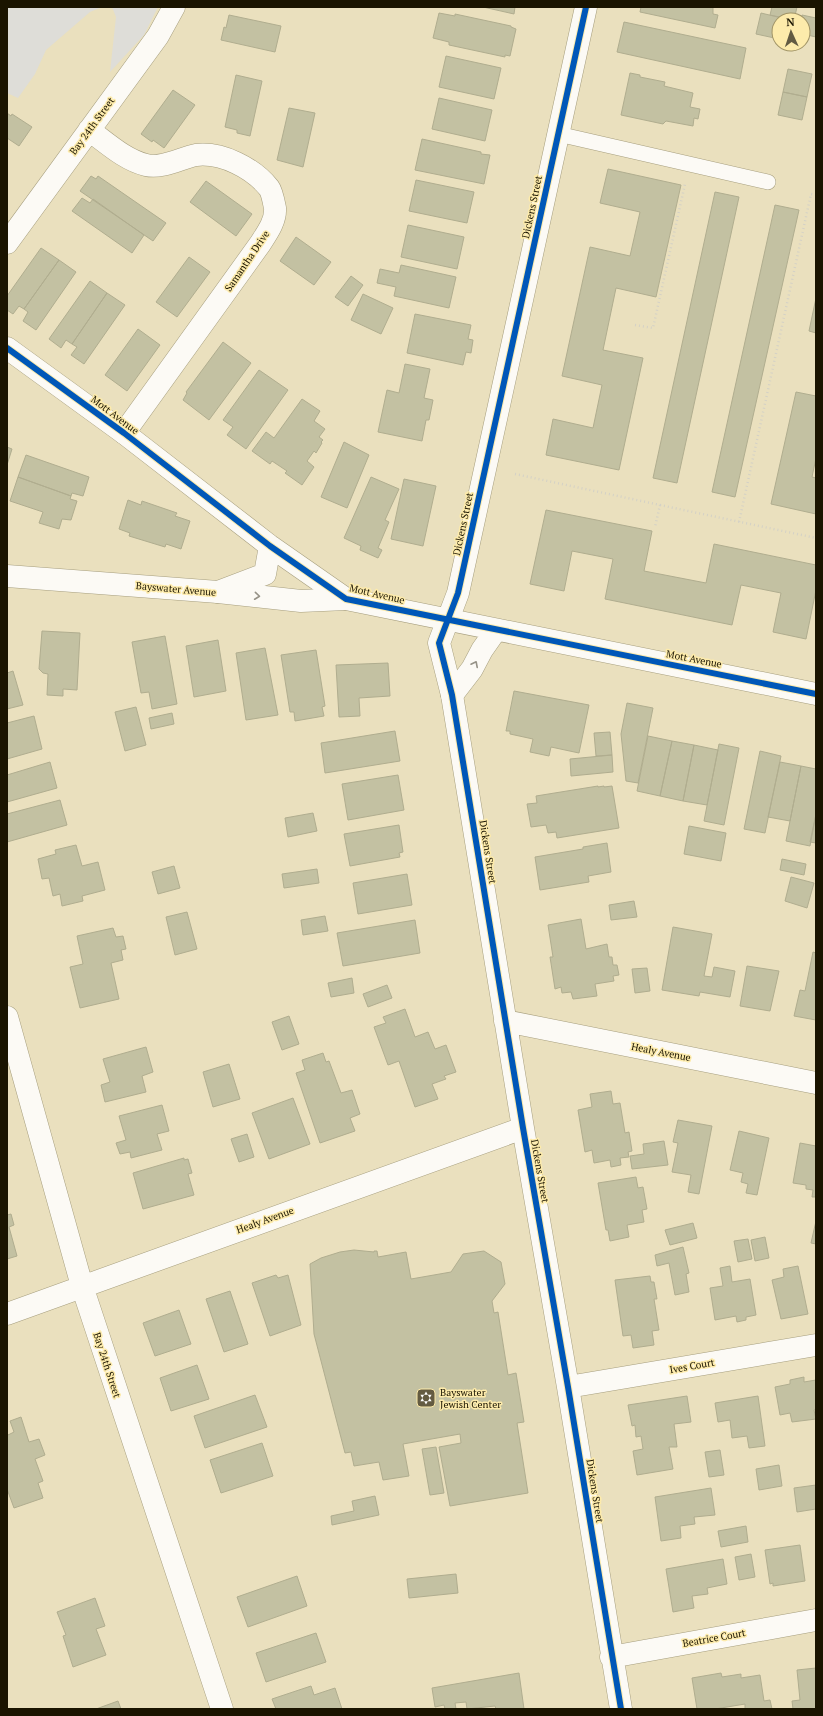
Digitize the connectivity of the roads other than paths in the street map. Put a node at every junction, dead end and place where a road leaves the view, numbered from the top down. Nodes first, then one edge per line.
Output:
1 (174, 7) edge
2 (586, 7) edge
3 (89, 130) junction
4 (558, 134) junction
5 (768, 182) dead end
6 (7, 243) edge
7 (7, 348) edge
8 (124, 433) junction
9 (270, 546) junction
10 (7, 576) edge
11 (218, 592) junction
12 (346, 599) junction
13 (448, 619) junction
14 (496, 630) junction
15 (816, 694) edge
16 (452, 695) junction
17 (7, 1017) edge
18 (505, 1022) junction
19 (816, 1083) edge
20 (522, 1128) junction
21 (82, 1286) junction
22 (7, 1314) edge
23 (816, 1345) edge
24 (568, 1388) junction
25 (816, 1620) edge
26 (612, 1657) junction
27 (222, 1709) edge
28 (620, 1709) edge

1 - 3 street, Bay 24th Street
2 - 4 street, Dickens Street
3 - 6 street, Bay 24th Street
3 - 8 street, Samantha Drive
4 - 5 lane
4 - 13 street, Dickens Street
7 - 8 street, Mott Avenue
8 - 9 street, Mott Avenue
9 - 11 street
9 - 12 street, Mott Avenue
10 - 11 street, Bayswater Avenue
11 -> 12 street, Bayswater Avenue
12 - 13 street, Mott Avenue
13 - 14 street, Mott Avenue
13 - 16 street, Dickens Street
14 - 15 street, Mott Avenue
16 -> 14 street
16 - 18 street, Dickens Street
17 - 21 street, Bay 24th Street
18 - 19 street, Healy Avenue
18 - 20 street, Dickens Street
20 - 21 street, Healy Avenue
20 - 24 street, Dickens Street
21 - 22 street, Healy Avenue
21 - 27 street, Bay 24th Street
23 - 24 street, Ives Court
24 - 26 street, Dickens Street
25 - 26 street, Beatrice Court
26 - 28 street, Dickens Street

